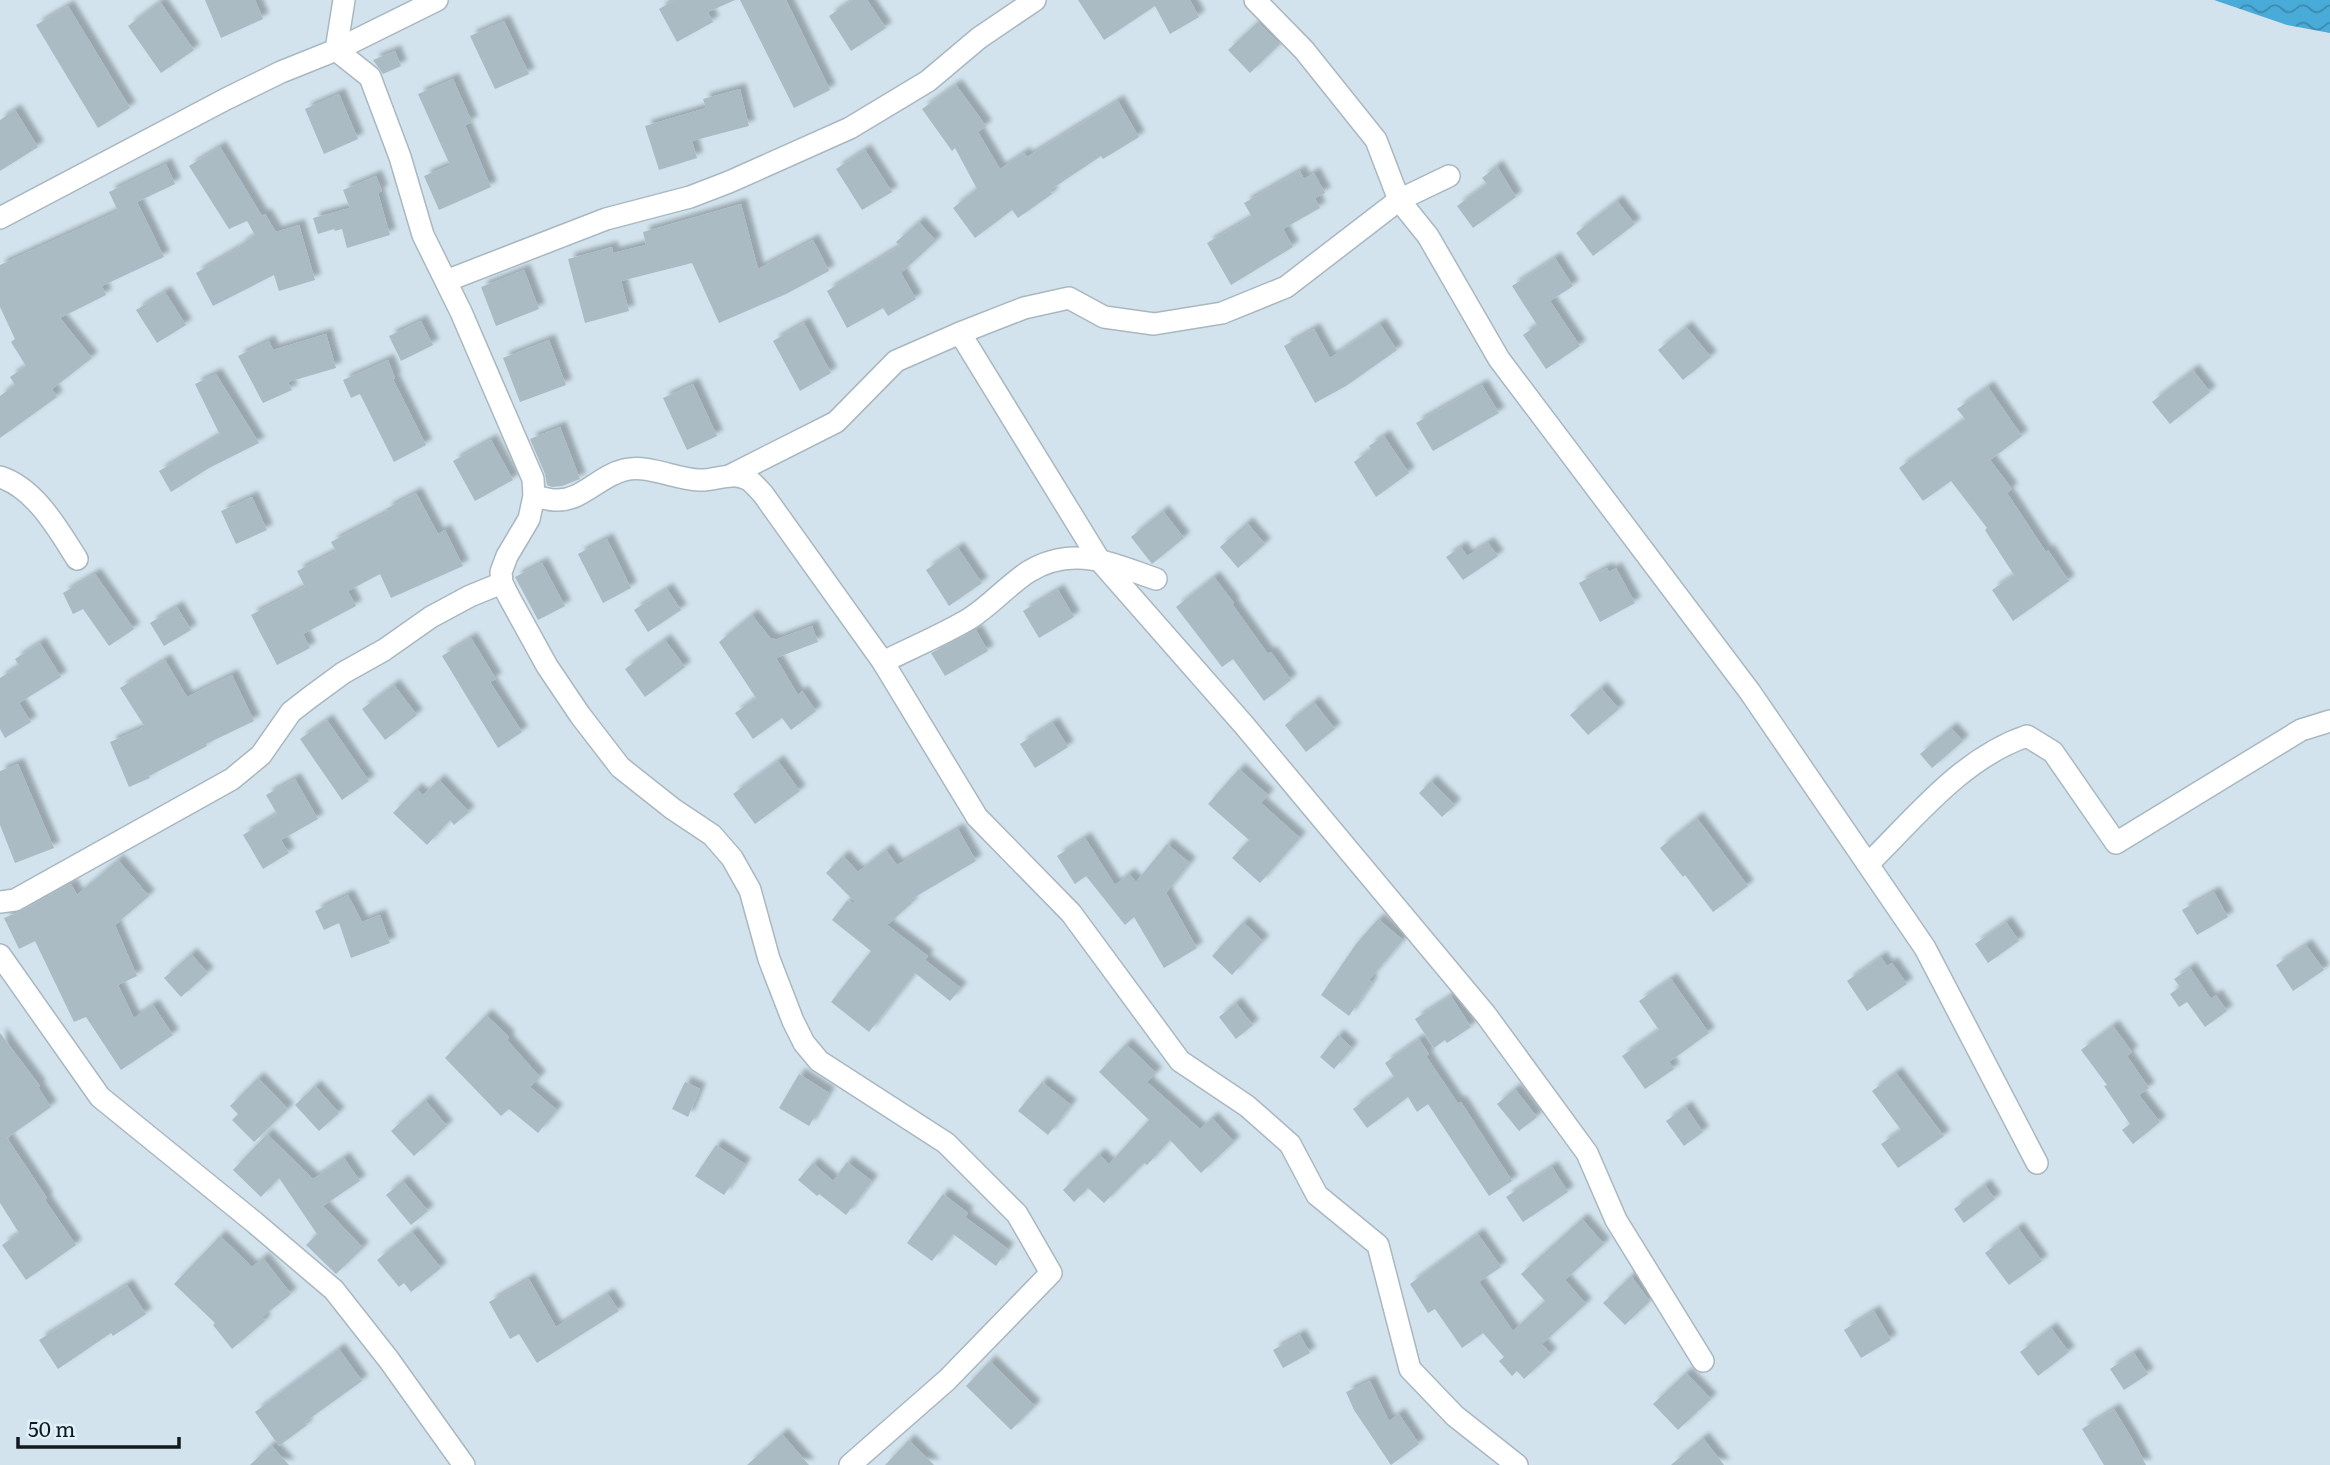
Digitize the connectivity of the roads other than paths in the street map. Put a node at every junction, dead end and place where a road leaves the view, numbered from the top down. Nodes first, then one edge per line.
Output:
1 (344, 0) edge
2 (437, 0) edge
3 (1035, 0) edge
4 (1255, 0) edge
5 (336, 50) junction
6 (1449, 176) dead end
7 (1399, 200) junction
8 (0, 218) edge
9 (446, 281) junction
10 (960, 333) junction
11 (731, 475) junction
12 (0, 477) edge
13 (534, 496) junction
14 (77, 559) dead end
15 (1100, 561) junction
16 (1156, 579) dead end
17 (502, 583) junction
18 (883, 662) junction
19 (2330, 722) edge
20 (1868, 864) junction
21 (0, 902) edge
22 (0, 956) edge
23 (2037, 1163) dead end
24 (1703, 1361) dead end
25 (464, 1465) edge
26 (850, 1465) edge
27 (1517, 1465) edge

1 - 5 street
2 - 5 street
3 - 9 street
4 - 7 street
5 - 8 street
5 - 9 street
6 - 7 street
7 - 10 street
7 - 20 street
9 - 13 street
10 - 11 street
10 - 15 street
11 - 13 street
11 - 18 street
12 - 14 street
13 - 17 street
15 - 16 street
15 - 18 street
15 - 24 street
17 - 21 street
17 - 26 street
18 - 27 street
19 - 20 street
20 - 23 street
22 - 25 street

